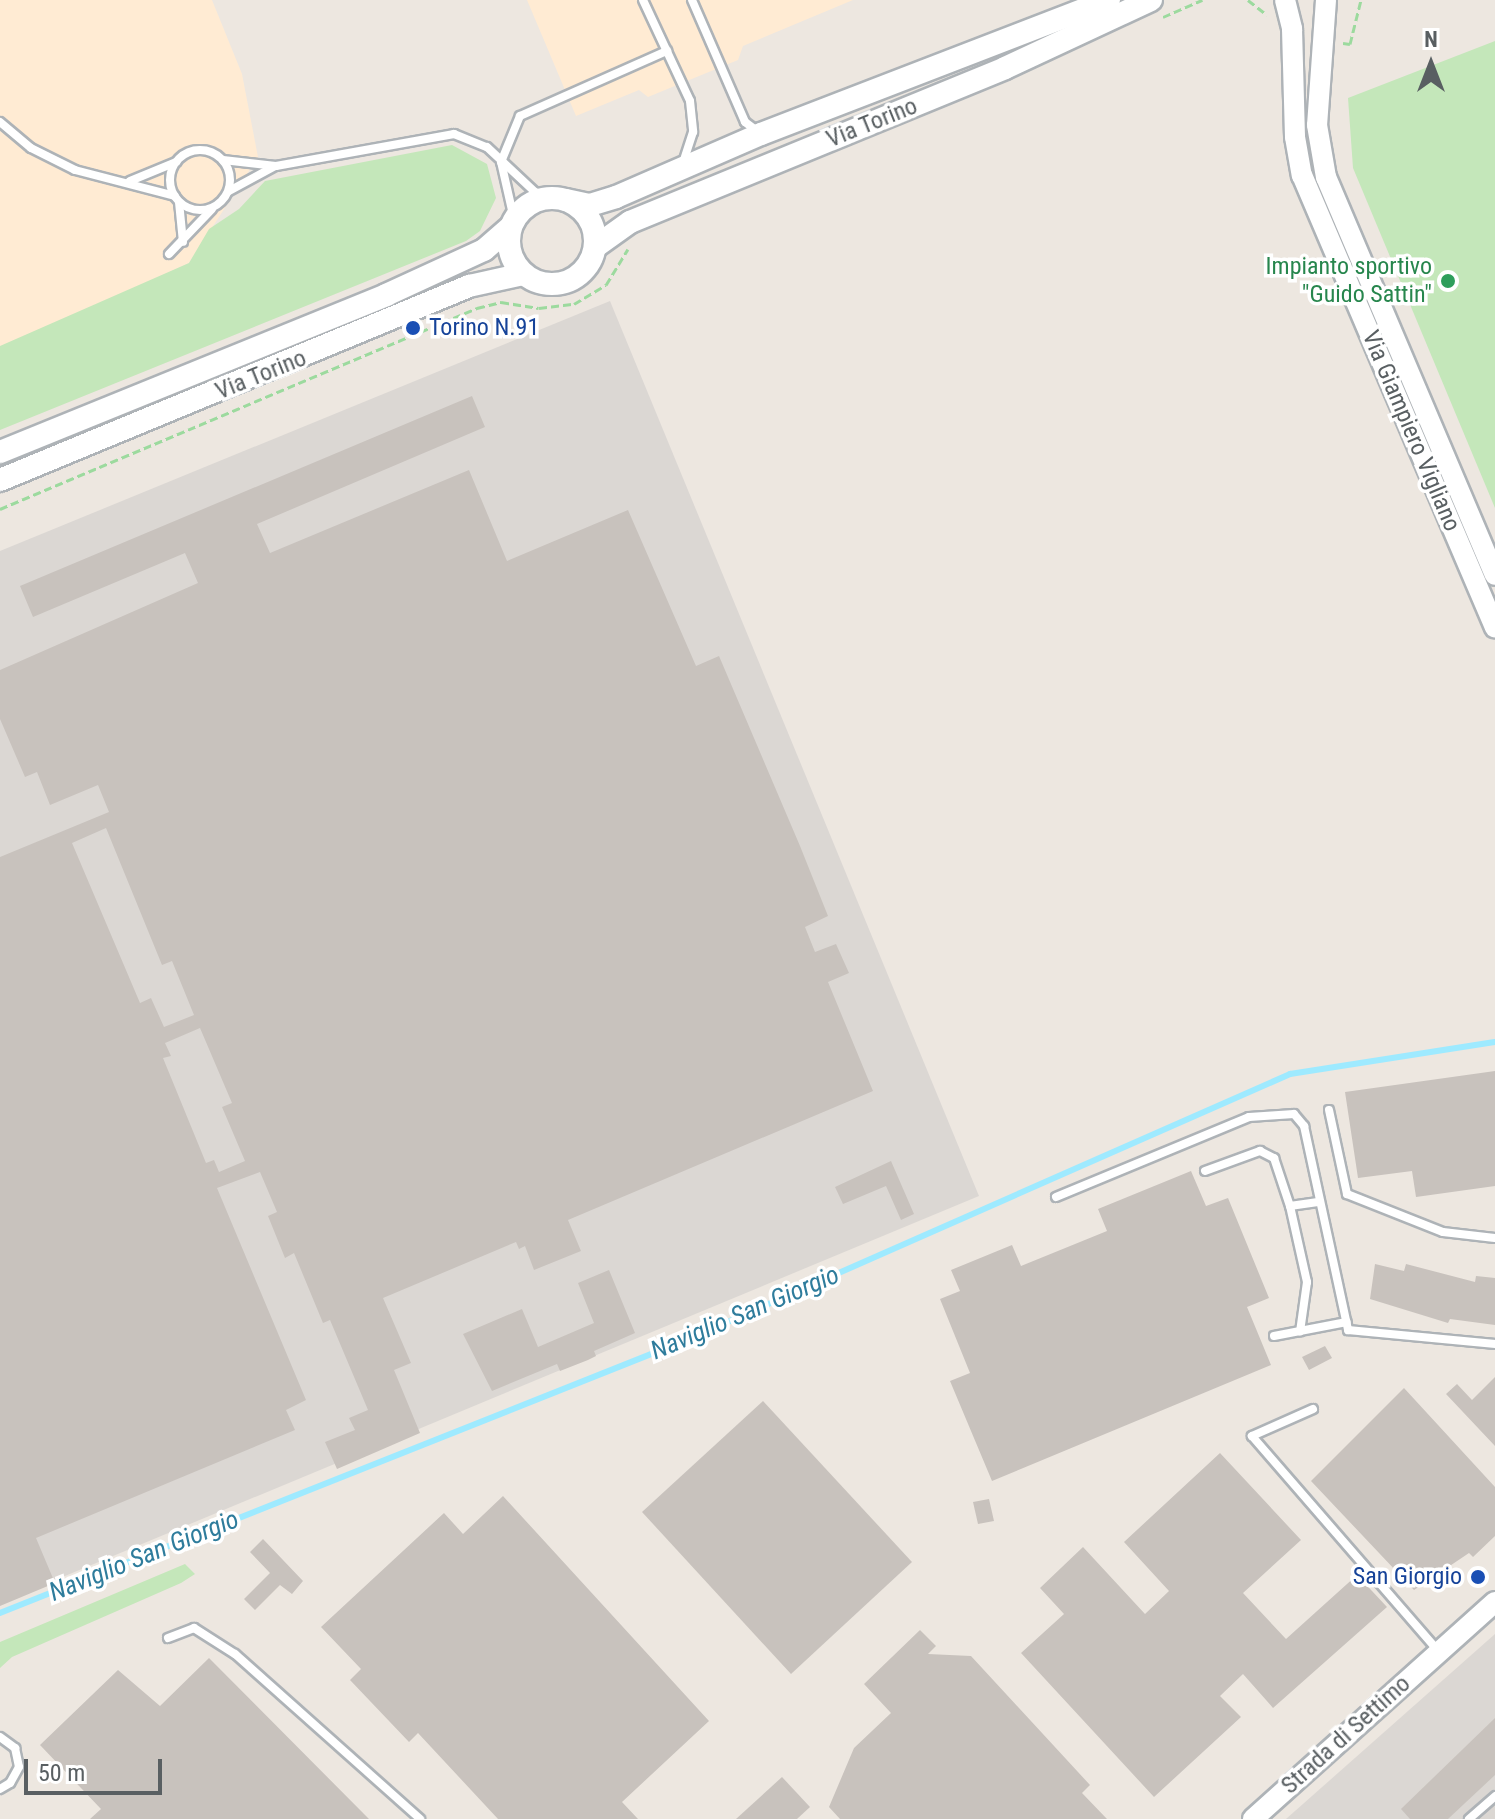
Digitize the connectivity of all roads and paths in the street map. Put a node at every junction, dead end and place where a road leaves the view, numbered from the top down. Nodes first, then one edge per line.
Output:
1 (643, 0) edge
2 (692, 0) edge
3 (1109, 0) edge
4 (1151, 0) edge
5 (1285, 0) edge
6 (1326, 0) edge
7 (667, 51) junction
8 (0, 122) edge
9 (761, 134) junction
10 (223, 160) junction
11 (176, 162) junction
12 (501, 162) junction
13 (276, 166) junction
14 (679, 170) junction
15 (121, 182) junction
16 (229, 191) junction
17 (177, 199) junction
18 (562, 199) junction
19 (214, 207) junction
20 (512, 223) junction
21 (183, 243) junction
22 (595, 247) junction
23 (169, 254) dead end
24 (523, 274) junction
25 (39, 435) junction
26 (0, 440) edge
27 (0, 452) edge
28 (0, 480) edge
29 (1495, 575) edge
30 (1495, 628) edge
31 (1329, 1110) dead end
32 (1205, 1171) dead end
33 (1056, 1197) dead end
34 (1320, 1202) junction
35 (1290, 1206) junction
36 (1495, 1238) edge
37 (1347, 1322) junction
38 (1300, 1332) junction
39 (1274, 1336) dead end
40 (1495, 1344) edge
41 (1313, 1409) dead end
42 (1495, 1602) edge
43 (168, 1638) dead end
44 (1439, 1652) junction
45 (0, 1737) edge
46 (0, 1789) edge
47 (1495, 1796) edge
48 (420, 1819) edge
49 (1253, 1819) edge
50 (1469, 1819) edge

1 - 7 lane
2 - 9 lane
3 - 9 main road, Via Torino
4 - 22 main road, Via Torino
5 - 30 street, Via Giampiero Vigliano
6 - 29 street, Via Giampiero Vigliano
7 - 12 lane
7 - 14 lane
8 - 15 lane
9 - 14 main road, Via Torino
10 - 11 lane
10 - 13 lane
10 - 16 lane
11 - 15 lane
11 - 17 lane
12 - 13 lane
12 - 18 lane
12 - 20 lane
13 - 16 lane
14 - 18 main road, Via Torino
15 - 17 lane
16 - 19 lane
17 - 19 lane
17 - 21 lane
18 - 20 main road
18 - 22 main road
19 - 21 lane
20 - 24 main road
20 - 25 main road, Via Torino
21 - 23 lane
22 - 24 main road
24 - 28 main road, Via Torino
25 - 26 lane
25 - 27 main road, Via Torino
31 - 36 lane
32 - 35 lane
33 - 34 lane
34 - 35 lane
34 - 37 lane
35 - 38 lane
37 - 38 lane
37 - 40 lane
38 - 39 lane
41 - 44 lane
42 - 44 street, Strada di Settimo
43 - 48 lane
44 - 49 street, Strada di Settimo
45 - 46 lane
47 - 50 lane

